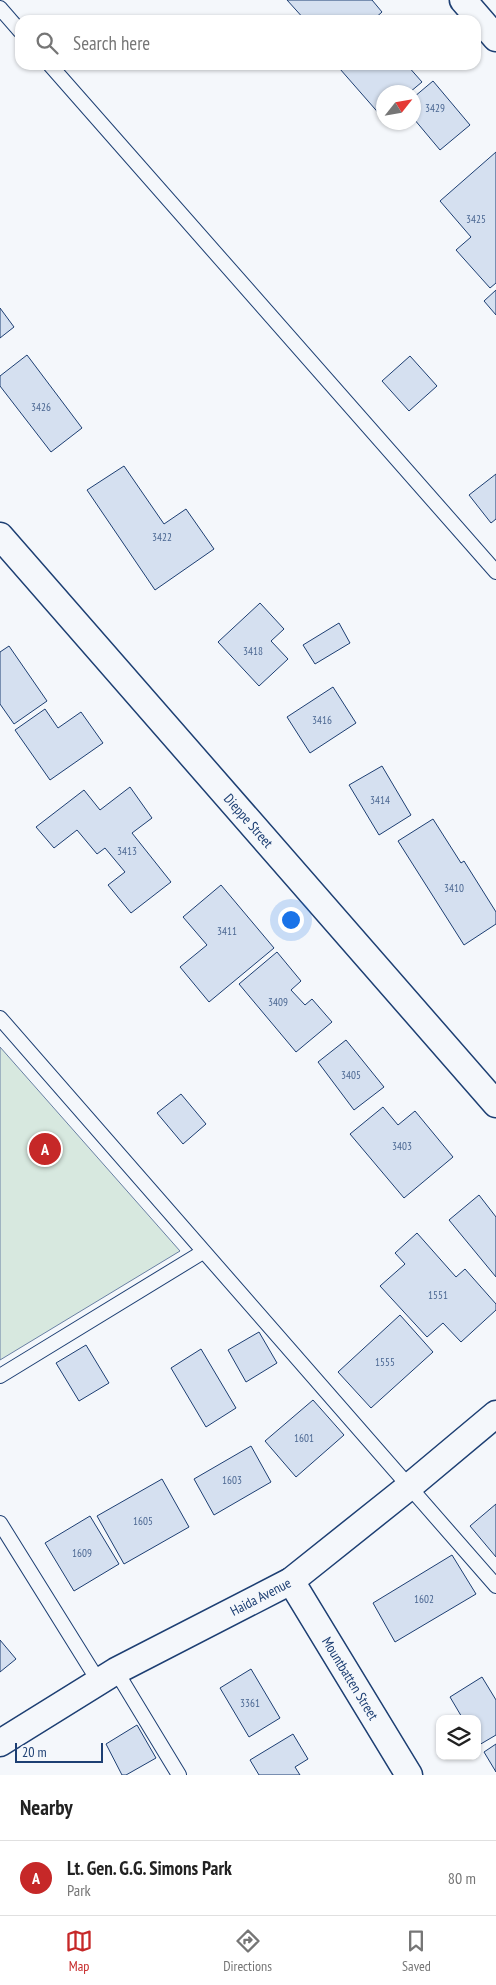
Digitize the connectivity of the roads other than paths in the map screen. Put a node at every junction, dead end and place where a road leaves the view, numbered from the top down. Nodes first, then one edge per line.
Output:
1 (463, 0) edge
2 (0, 8) edge
3 (476, 15) edge
4 (481, 21) edge
5 (15, 25) edge
6 (496, 38) edge
7 (54, 70) edge
8 (0, 536) edge
9 (496, 572) edge
10 (0, 1018) edge
11 (496, 1104) edge
12 (203, 1252) junction
13 (0, 1376) edge
14 (496, 1414) edge
15 (410, 1486) junction
16 (0, 1523) edge
17 (291, 1581) junction
18 (496, 1586) edge
19 (108, 1676) junction
20 (0, 1744) edge
21 (179, 1775) edge
22 (409, 1775) edge

1 - 3 street
2 - 5 lane
4 - 6 street
7 - 9 lane
8 - 11 street, Dieppe Street
10 - 12 lane
12 - 13 lane
12 - 15 lane
14 - 15 street, Haida Avenue
15 - 17 street, Haida Avenue
15 - 18 lane
16 - 19 lane
17 - 19 street, Haida Avenue
17 - 22 street, Mountbatten Street
19 - 20 street, Haida Avenue
19 - 21 lane

